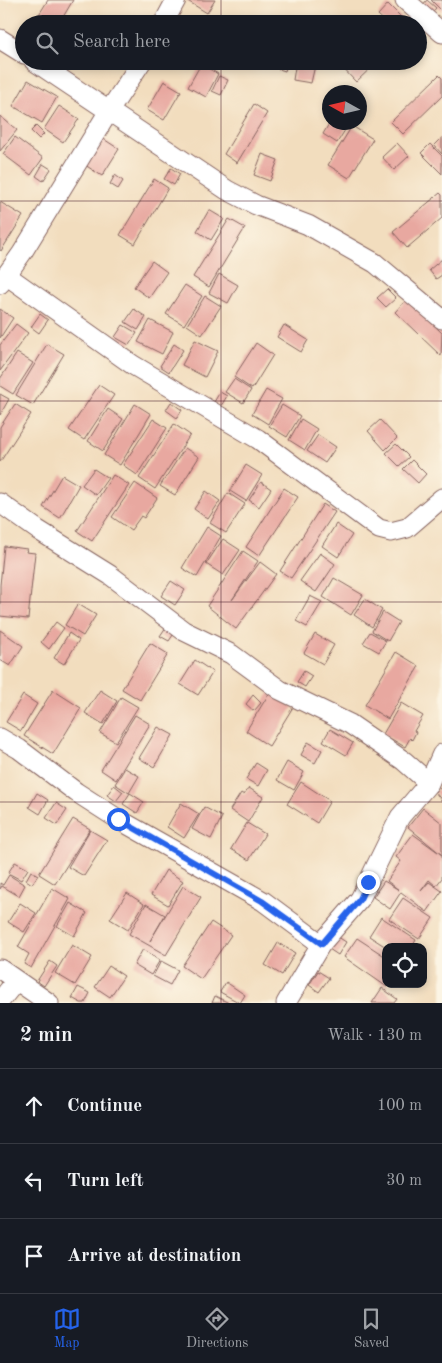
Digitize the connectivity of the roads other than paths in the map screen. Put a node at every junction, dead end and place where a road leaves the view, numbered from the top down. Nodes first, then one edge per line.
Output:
1 (176, 0) edge
2 (405, 0) edge
3 (168, 15) edge
4 (422, 15) edge
5 (427, 20) edge
6 (442, 33) edge
7 (0, 39) edge
8 (15, 48) edge
9 (48, 70) edge
10 (136, 70) edge
11 (109, 111) junction
12 (3, 280) edge
13 (442, 319) edge
14 (442, 498) edge
15 (0, 503) edge
16 (0, 738) edge
17 (442, 754) edge
18 (428, 784) junction
19 (322, 944) junction
20 (0, 969) edge
21 (16, 981) junction
22 (0, 1001) edge
23 (49, 1003) edge
24 (286, 1003) edge

1 - 3 street
2 - 4 street
5 - 6 street
7 - 8 street
9 - 11 street
10 - 11 street
11 - 12 street
11 - 13 street
12 - 14 street
15 - 18 street
16 - 19 street
17 - 18 street
18 - 19 street
19 - 24 street
20 - 21 street
21 - 22 street
21 - 23 street

